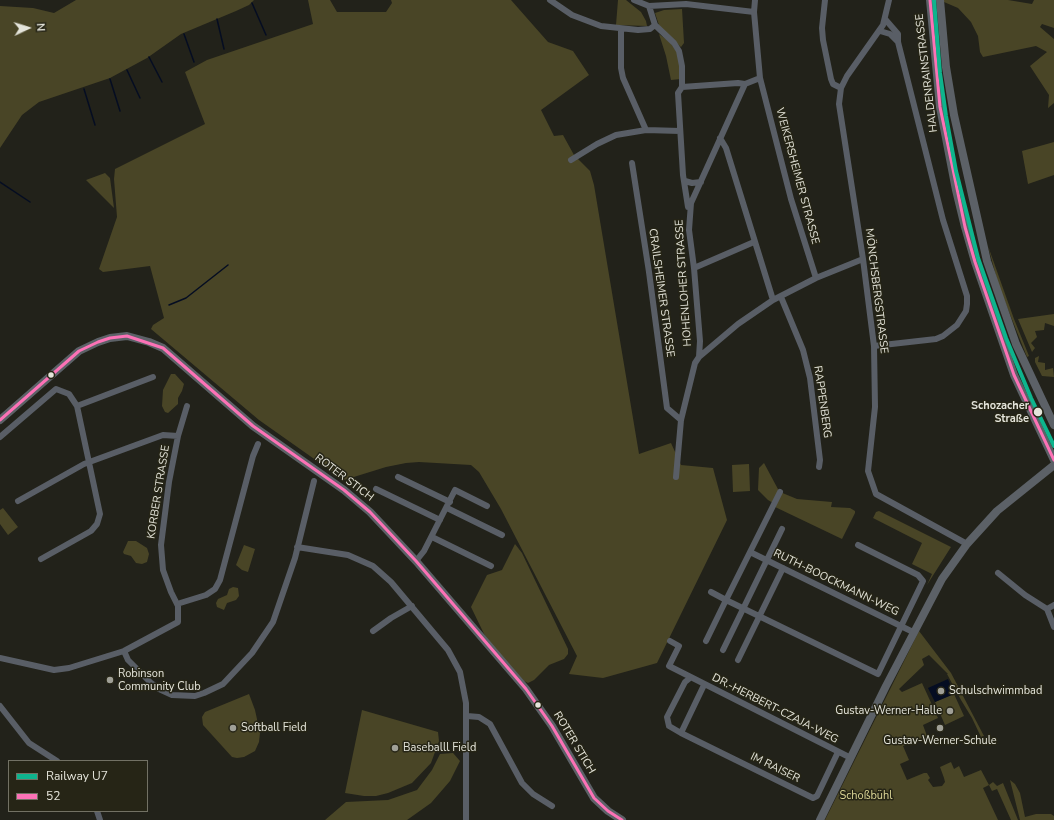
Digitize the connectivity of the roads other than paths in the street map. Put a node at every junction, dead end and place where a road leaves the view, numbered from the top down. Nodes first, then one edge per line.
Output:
1 (550, 0) edge
2 (634, 0) edge
3 (755, 0) edge
4 (825, 0) edge
5 (889, 0) edge
6 (930, 0) edge
7 (940, 0) edge
8 (649, 6) junction
9 (754, 12) junction
10 (885, 20) junction
11 (655, 25) junction
12 (620, 29) junction
13 (880, 31) junction
14 (898, 42) junction
15 (760, 78) junction
16 (746, 84) junction
17 (682, 87) junction
18 (842, 88) junction
19 (646, 130) junction
20 (680, 131) junction
21 (720, 138) junction
22 (571, 160) dead end
23 (632, 163) dead end
24 (684, 181) junction
25 (700, 182) junction
26 (689, 210) junction
27 (754, 242) junction
28 (863, 259) junction
29 (694, 268) junction
30 (816, 278) junction
31 (781, 297) junction
32 (773, 300) junction
33 (874, 346) junction
34 (699, 357) junction
35 (152, 377) dead end
36 (77, 406) junction
37 (187, 406) dead end
38 (0, 420) edge
39 (681, 420) junction
40 (1054, 425) edge
41 (178, 436) junction
42 (0, 437) edge
43 (258, 444) dead end
44 (1054, 460) edge
45 (90, 462) junction
46 (1054, 465) edge
47 (819, 467) dead end
48 (398, 477) dead end
49 (676, 477) dead end
50 (314, 481) dead end
51 (376, 489) dead end
52 (780, 492) dead end
53 (18, 501) dead end
54 (448, 505) junction
55 (487, 506) dead end
56 (440, 520) junction
57 (782, 529) dead end
58 (502, 535) dead end
59 (432, 537) junction
60 (967, 544) junction
61 (858, 545) dead end
62 (297, 547) junction
63 (750, 552) junction
64 (41, 559) dead end
65 (767, 560) junction
66 (416, 561) junction
67 (491, 566) dead end
68 (783, 568) junction
69 (998, 573) dead end
70 (712, 592) dead end
71 (726, 600) junction
72 (177, 604) junction
73 (412, 606) junction
74 (1054, 606) edge
75 (743, 608) junction
76 (1047, 609) junction
77 (760, 615) junction
78 (902, 626) junction
79 (1054, 627) edge
80 (373, 631) dead end
81 (913, 632) junction
82 (670, 641) dead end
83 (706, 641) dead end
84 (723, 650) dead end
85 (124, 651) junction
86 (0, 659) edge
87 (738, 660) dead end
88 (690, 678) junction
89 (704, 685) junction
90 (0, 706) edge
91 (467, 716) junction
92 (680, 733) junction
93 (838, 752) junction
94 (851, 758) junction
95 (55, 760) edge
96 (552, 806) dead end
97 (466, 820) edge
98 (622, 820) edge
99 (820, 820) edge

1 - 12 street
2 - 8 street
3 - 9 street
4 - 18 street
5 - 10 street, MÖNCHSBERGSTRASSE
6 - 44 main road, HALDENRAINSTRASSE
7 - 40 main road, HALDENRAINSTRASSE
8 - 9 street
8 - 11 street
9 - 15 street
10 - 13 street, MÖNCHSBERGSTRASSE
10 - 14 street
11 - 12 street
11 - 17 street
12 - 19 street
13 - 14 street
13 - 18 street, MÖNCHSBERGSTRASSE
14 - 33 street
15 - 16 street
15 - 30 street, WEIKERSHEIMER STRASSE
16 - 17 street
16 - 21 street, HOHENLOHER STRASSE
17 - 20 street
18 - 28 street, MÖNCHSBERGSTRASSE
19 - 20 street
19 - 22 street
20 - 24 street
21 - 25 street, HOHENLOHER STRASSE
21 - 27 street
23 - 39 street, CRAILSHEIMER STRASSE
24 - 25 street
24 - 26 street
25 - 26 street, HOHENLOHER STRASSE
26 - 29 street, HOHENLOHER STRASSE
27 - 29 street
27 - 32 street
28 - 30 street
28 - 33 street, MÖNCHSBERGSTRASSE
29 - 34 street, HOHENLOHER STRASSE
30 - 31 street
31 - 32 street
31 - 47 street, RAPPENBERG
32 - 34 street
33 - 60 street, MÖNCHSBERGSTRASSE
34 - 39 street, HOHENLOHER STRASSE
35 - 36 street
36 - 42 street
36 - 45 street
37 - 41 street, KORBER STRASSE
38 - 66 main road, ROTER STICH
39 - 49 street, HOHENLOHER STRASSE
41 - 45 street
41 - 72 street, KORBER STRASSE
43 - 72 street
45 - 53 street
45 - 64 street
46 - 60 main road
48 - 54 street
50 - 62 street
51 - 56 street
52 - 63 street
54 - 55 street
54 - 56 street
54 - 58 street
56 - 59 street
57 - 65 street
59 - 66 street
59 - 67 street
60 - 81 main road
61 - 78 street
62 - 73 street
62 - 85 street
63 - 65 street, RUTH-BOOCKMANN-WEG
63 - 71 street
65 - 68 street, RUTH-BOOCKMANN-WEG
65 - 75 street
66 - 98 main road, ROTER STICH
68 - 77 street
68 - 78 street, RUTH-BOOCKMANN-WEG
69 - 76 street
70 - 71 street
71 - 75 street
71 - 83 street
72 - 85 street, KORBER STRASSE
73 - 80 street
73 - 91 street
74 - 76 street
75 - 77 street
75 - 84 street
76 - 79 street
77 - 78 street
77 - 87 street
78 - 81 street, RUTH-BOOCKMANN-WEG
81 - 94 main road
82 - 88 street, DR.-HERBERT-CZAJA-WEG
85 - 86 street, KORBER STRASSE
88 - 89 street, DR.-HERBERT-CZAJA-WEG
88 - 92 street, IM RAISER
89 - 92 street
89 - 93 street, DR.-HERBERT-CZAJA-WEG
90 - 95 street
91 - 96 street
91 - 97 street
92 - 93 street, IM RAISER
93 - 94 street, DR.-HERBERT-CZAJA-WEG
94 - 99 main road

